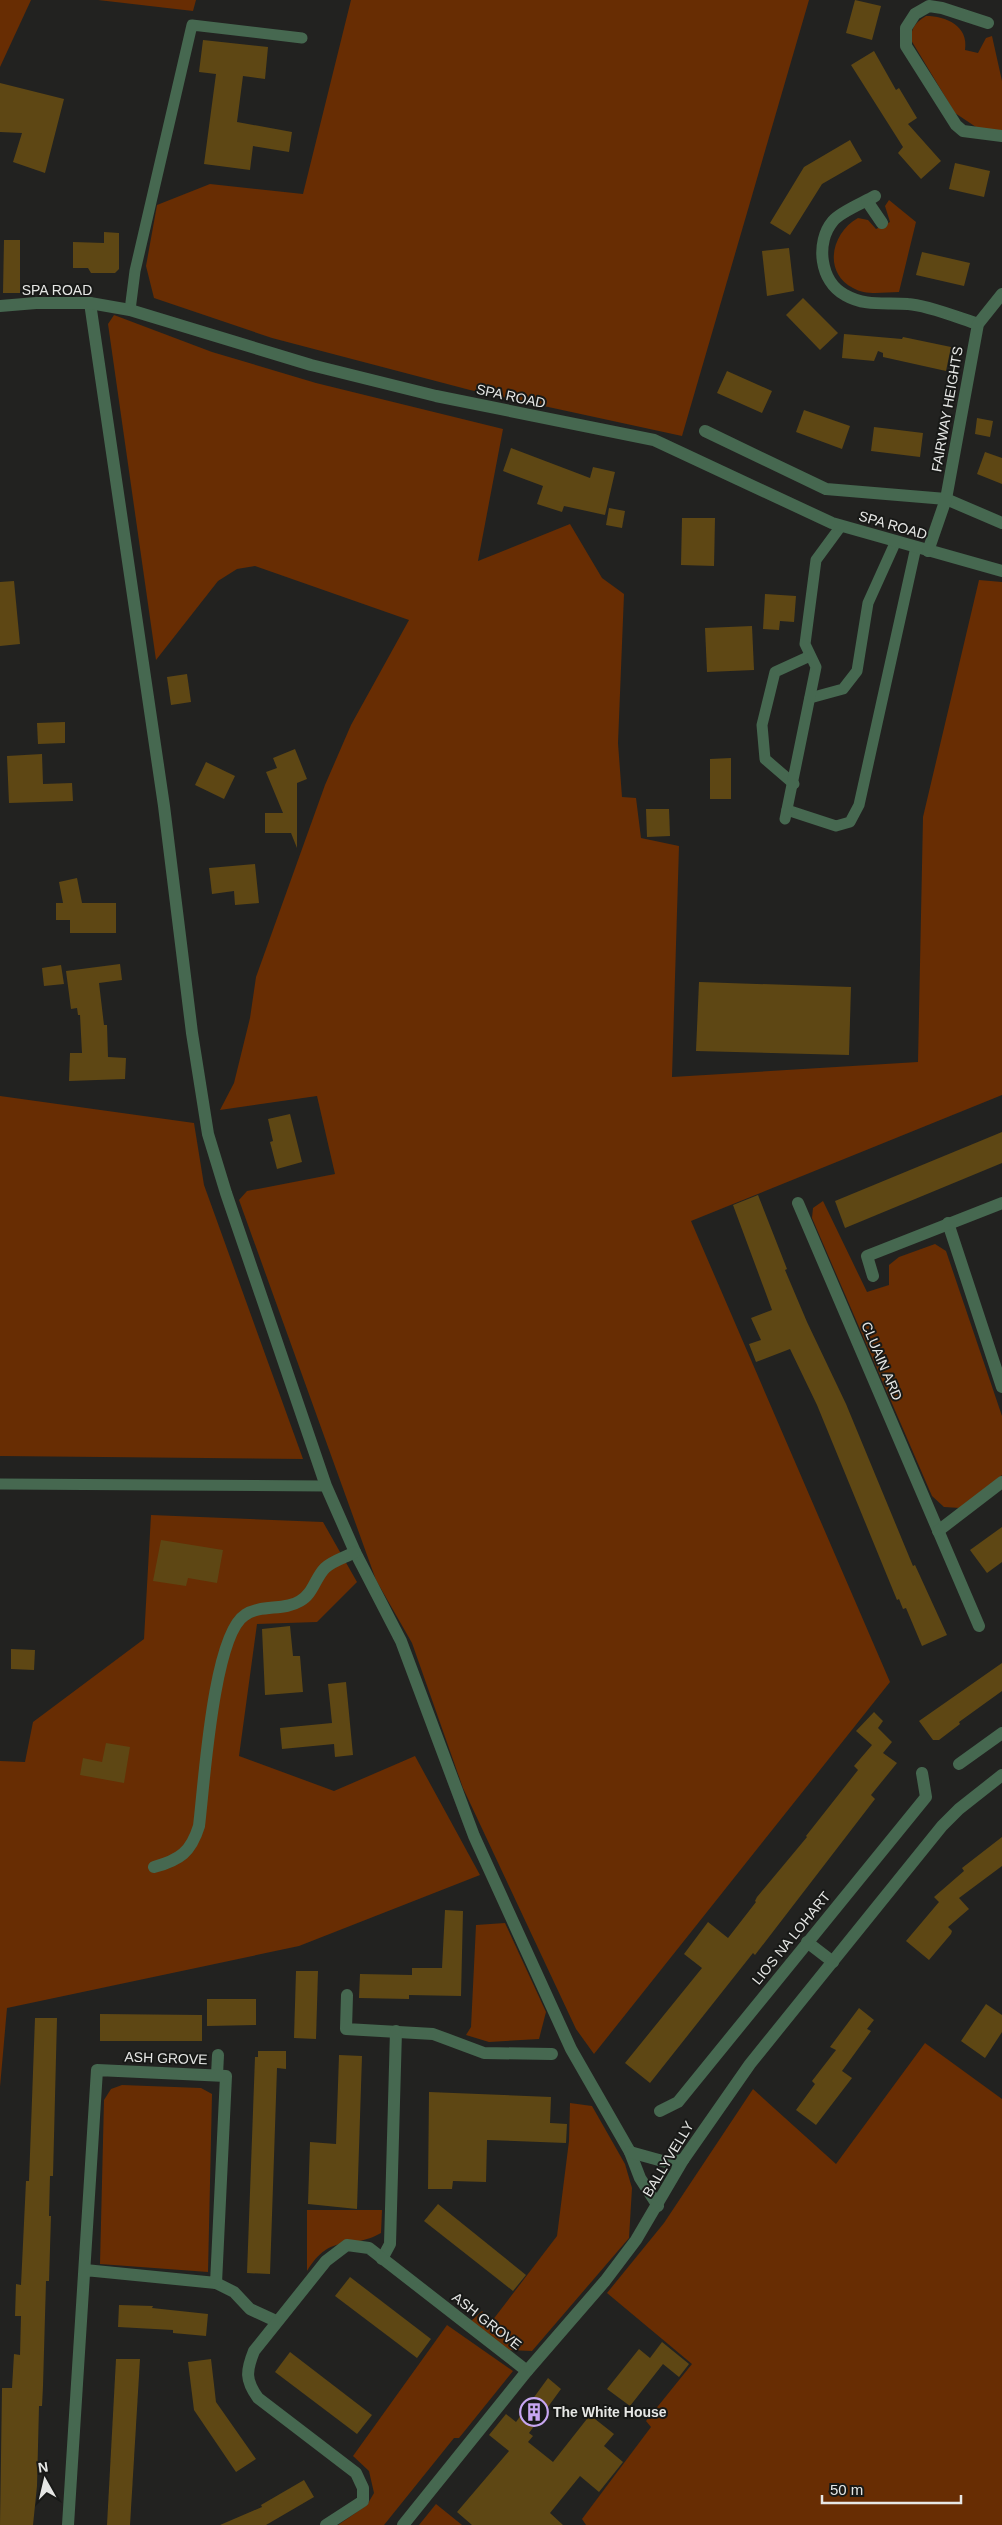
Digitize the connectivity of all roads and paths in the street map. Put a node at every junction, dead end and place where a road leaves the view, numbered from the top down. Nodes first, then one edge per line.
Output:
1 (988, 23) dead end
2 (302, 38) dead end
3 (1002, 136) edge
4 (882, 222) dead end
5 (1000, 301) edge
6 (90, 303) junction
7 (0, 306) edge
8 (130, 310) junction
9 (978, 324) junction
10 (705, 432) dead end
11 (946, 500) junction
12 (1002, 523) edge
13 (841, 526) junction
14 (896, 542) junction
15 (922, 549) junction
16 (1002, 571) edge
17 (810, 656) junction
18 (810, 698) junction
19 (794, 784) junction
20 (798, 1203) dead end
21 (1002, 1203) edge
22 (948, 1223) junction
23 (873, 1276) dead end
24 (1002, 1387) edge
25 (1002, 1482) edge
26 (0, 1484) edge
27 (326, 1486) junction
28 (938, 1531) junction
29 (355, 1552) junction
30 (979, 1626) dead end
31 (1002, 1733) edge
32 (959, 1764) dead end
33 (922, 1773) dead end
34 (1002, 1775) edge
35 (154, 1867) dead end
36 (807, 1942) junction
37 (833, 1962) junction
38 (347, 1995) dead end
39 (396, 2031) junction
40 (552, 2054) dead end
41 (218, 2055) dead end
42 (217, 2075) junction
43 (660, 2111) dead end
44 (630, 2152) junction
45 (684, 2160) junction
46 (658, 2206) junction
47 (382, 2258) junction
48 (85, 2270) junction
49 (216, 2282) junction
50 (276, 2321) junction
51 (527, 2371) junction
52 (68, 2525) edge
53 (326, 2525) edge
54 (403, 2525) edge

1 - 3 street
2 - 8 lane
4 - 9 street
5 - 9 street
6 - 7 street, SPA ROAD
6 - 8 street, SPA ROAD
6 - 27 street
8 - 13 street, SPA ROAD
9 - 11 street, FAIRWAY HEIGHTS
10 - 11 street
11 - 12 street
11 - 15 street, FAIRWAY HEIGHTS
13 - 14 street, SPA ROAD
13 - 17 lane
14 - 15 street, SPA ROAD
14 - 18 lane
15 - 16 street, SPA ROAD
15 - 19 lane
17 - 18 lane
17 - 19 lane
18 - 19 lane
20 - 28 street, CLUAIN ARD
21 - 22 street
22 - 23 street
22 - 24 street
25 - 28 street
26 - 27 lane
27 - 29 street
28 - 30 street, CLUAIN ARD
29 - 35 street
29 - 44 street
31 - 32 street
33 - 36 street, LIOS NA LOHART
34 - 37 street, BALLYVELLY
36 - 37 street
36 - 43 street, LIOS NA LOHART
37 - 45 street, BALLYVELLY
38 - 39 street
39 - 40 street
39 - 47 street
41 - 42 street
42 - 48 street, ASH GROVE
42 - 49 street, ASH GROVE
44 - 45 street
44 - 46 street
45 - 46 street, BALLYVELLY
46 - 51 street, BALLYVELLY
47 - 50 street, ASH GROVE
47 - 51 street, ASH GROVE
48 - 49 street
48 - 52 street, ASH GROVE
49 - 50 street
50 - 53 street, ASH GROVE
51 - 54 street, BALLYVELLY

